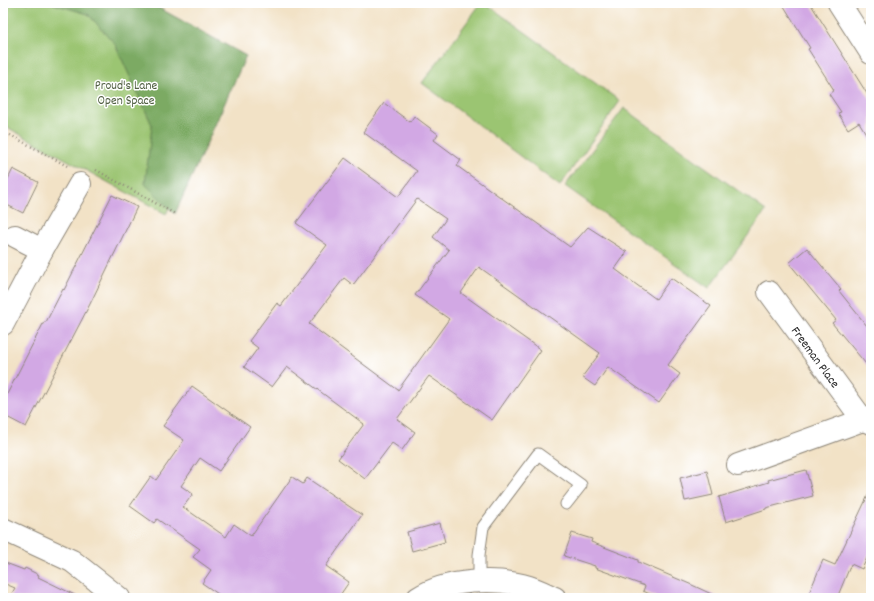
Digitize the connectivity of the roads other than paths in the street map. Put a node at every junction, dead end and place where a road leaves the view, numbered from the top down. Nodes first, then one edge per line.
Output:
1 (839, 3) edge
2 (871, 53) edge
3 (80, 184) dead end
4 (15, 236) dead end
5 (42, 250) junction
6 (769, 292) dead end
7 (3, 324) edge
8 (867, 422) edge
9 (738, 465) dead end
10 (566, 504) dead end
11 (3, 529) edge
12 (479, 582) junction
13 (119, 598) edge
14 (418, 598) edge
15 (555, 598) edge

1 - 2 street
3 - 5 street
4 - 5 street
5 - 7 street
6 - 8 street, Freeman Place
8 - 9 street, Freeman Place
10 - 12 lane
11 - 13 street
12 - 14 street
12 - 15 street

